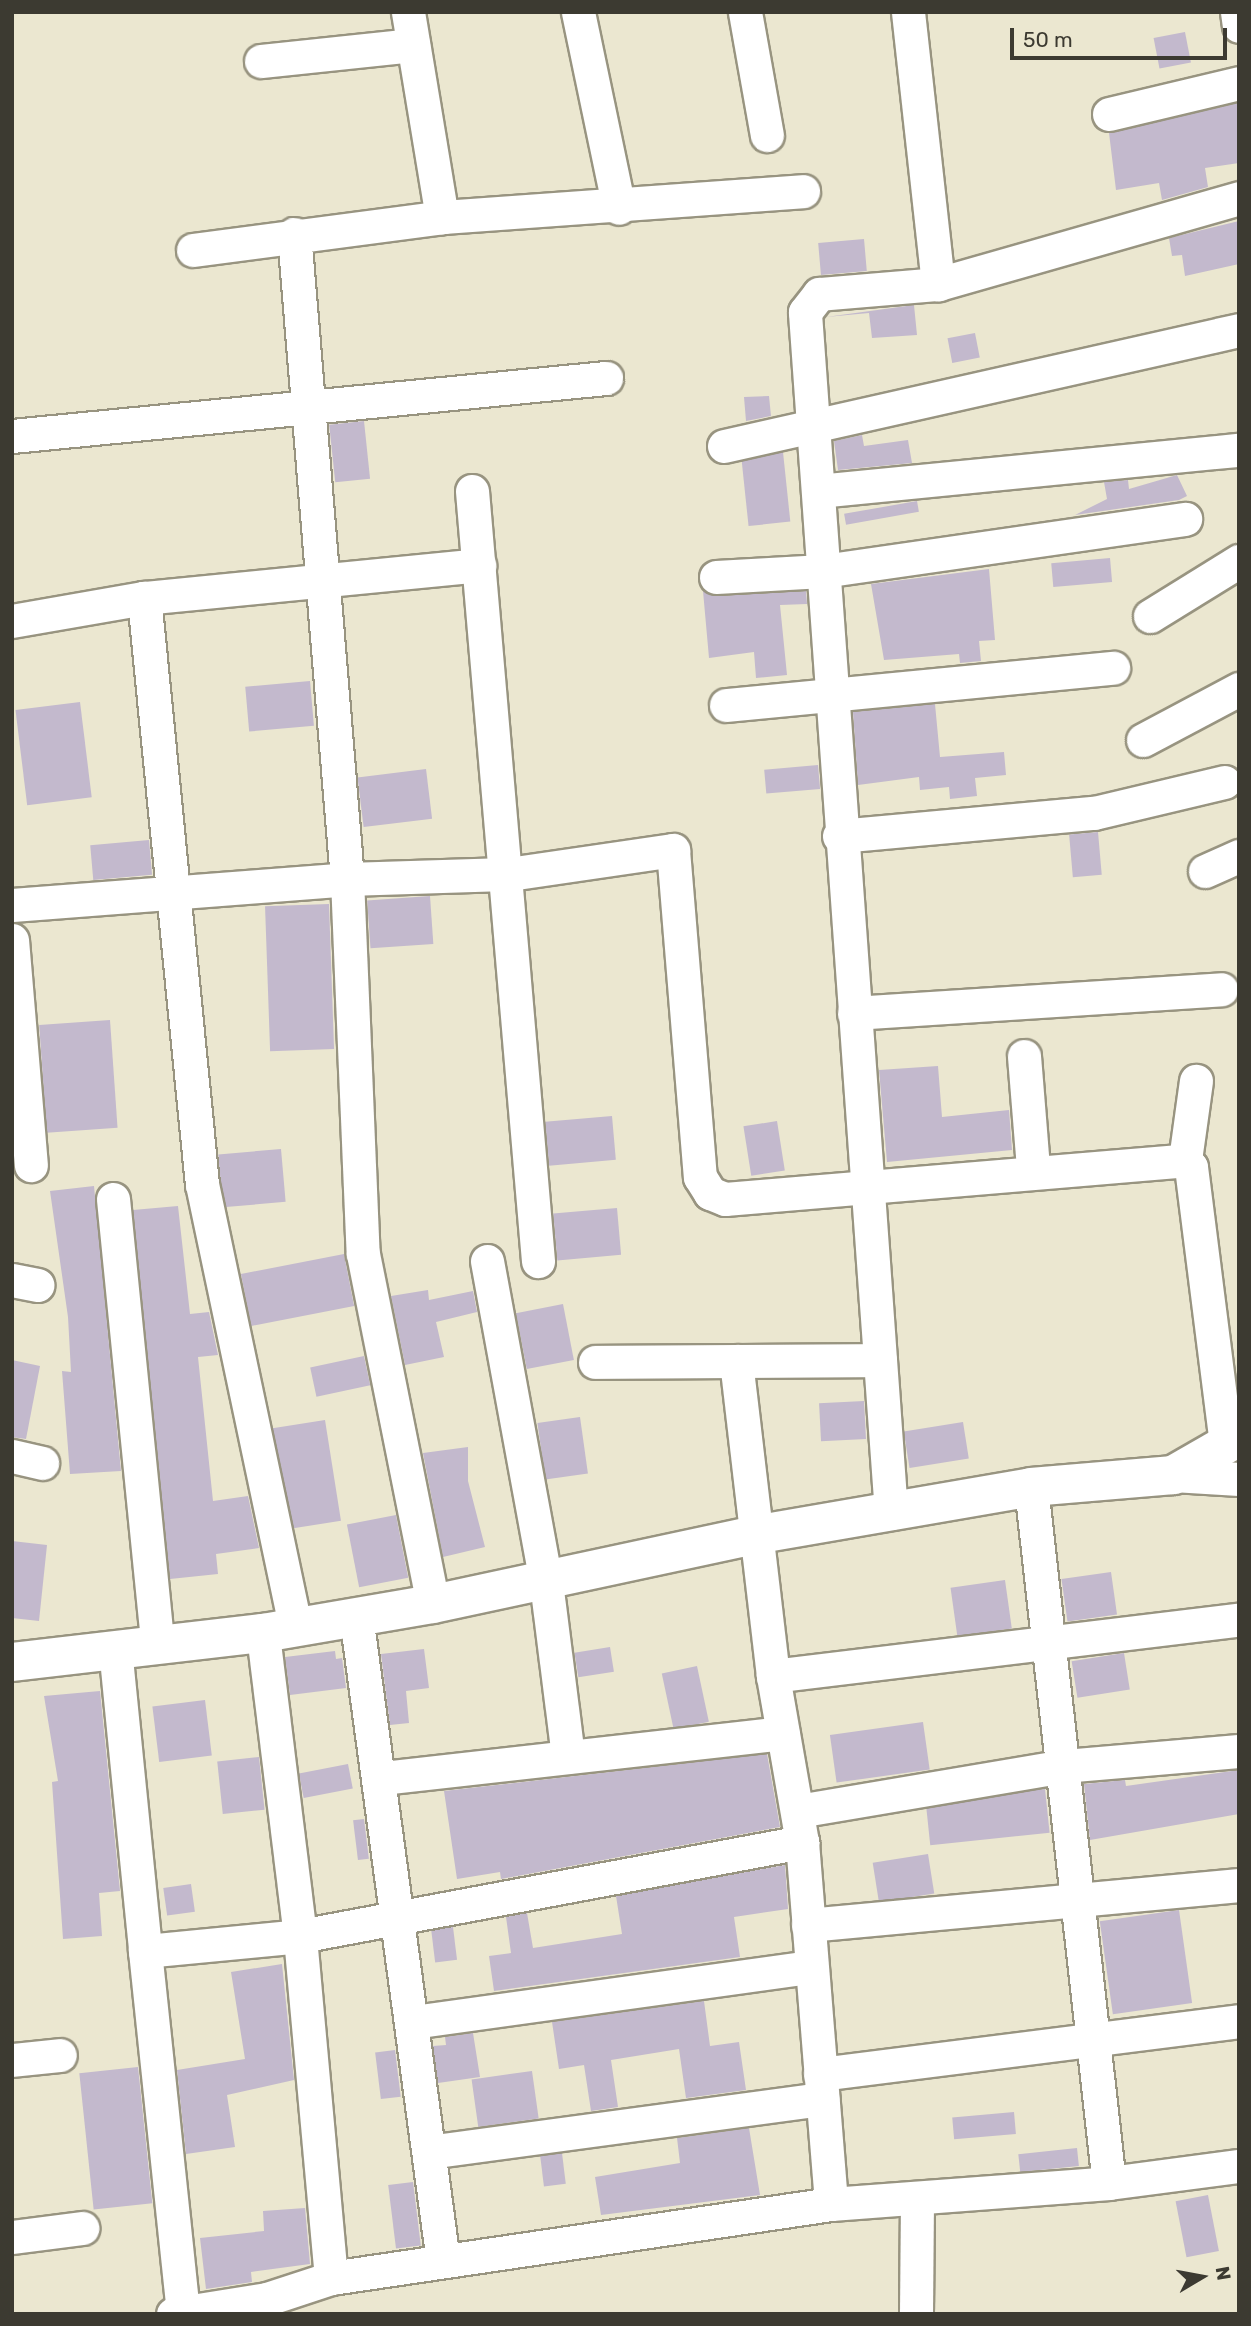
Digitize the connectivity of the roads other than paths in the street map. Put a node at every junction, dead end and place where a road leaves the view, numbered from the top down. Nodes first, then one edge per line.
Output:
1 (408, 12) edge
2 (578, 12) edge
3 (745, 12) edge
4 (908, 12) edge
5 (1237, 12) edge
6 (1239, 26) edge
7 (413, 45) junction
8 (261, 61) dead end
9 (1239, 83) edge
10 (1109, 114) dead end
11 (767, 135) dead end
12 (803, 191) dead end
13 (1239, 198) edge
14 (619, 208) junction
15 (442, 217) junction
16 (294, 234) junction
17 (192, 250) dead end
18 (938, 284) junction
19 (1239, 330) edge
20 (607, 378) dead end
21 (305, 407) junction
22 (814, 421) junction
23 (12, 436) edge
24 (724, 446) dead end
25 (1239, 450) edge
26 (472, 491) dead end
27 (818, 491) junction
28 (1185, 519) dead end
29 (1239, 561) edge
30 (479, 565) junction
31 (823, 571) junction
32 (716, 577) dead end
33 (318, 579) junction
34 (144, 598) junction
35 (1150, 616) dead end
36 (12, 621) edge
37 (1113, 668) dead end
38 (1239, 689) edge
39 (831, 699) junction
40 (726, 705) dead end
41 (1143, 740) dead end
42 (1224, 782) dead end
43 (839, 835) junction
44 (1239, 856) edge
45 (1205, 871) dead end
46 (509, 874) junction
47 (347, 879) junction
48 (172, 891) junction
49 (12, 905) edge
50 (12, 940) edge
51 (1221, 989) dead end
52 (854, 1013) junction
53 (1024, 1056) dead end
54 (1196, 1081) dead end
55 (1185, 1160) junction
56 (31, 1165) dead end
57 (1033, 1168) junction
58 (864, 1186) junction
59 (113, 1199) dead end
60 (487, 1261) dead end
61 (538, 1261) dead end
62 (880, 1360) junction
63 (736, 1361) junction
64 (595, 1362) dead end
65 (1235, 1453) edge
66 (1031, 1486) junction
67 (891, 1513) junction
68 (754, 1535) junction
69 (546, 1582) junction
70 (433, 1604) junction
71 (356, 1616) junction
72 (1239, 1620) edge
73 (279, 1629) junction
74 (1049, 1639) junction
75 (157, 1642) junction
76 (115, 1647) junction
77 (12, 1662) edge
78 (773, 1676) junction
79 (782, 1733) junction
80 (1239, 1751) edge
81 (568, 1757) junction
82 (1064, 1766) junction
83 (382, 1778) junction
84 (800, 1826) junction
85 (1239, 1885) edge
86 (1077, 1903) junction
87 (397, 1916) junction
88 (808, 1925) junction
89 (300, 1936) junction
90 (145, 1951) junction
91 (811, 1967) junction
92 (1239, 2021) edge
93 (413, 2022) junction
94 (1093, 2038) junction
95 (60, 2055) dead end
96 (12, 2060) edge
97 (821, 2087) junction
98 (429, 2152) junction
99 (1239, 2166) edge
100 (1109, 2183) junction
101 (917, 2198) junction
102 (831, 2204) junction
103 (82, 2228) dead end
104 (12, 2237) edge
105 (443, 2261) junction
106 (331, 2278) junction
107 (267, 2306) edge
108 (178, 2313) edge
109 (916, 2314) edge

1 - 7 street
2 - 14 street
3 - 11 street
4 - 18 street
5 - 6 street
7 - 8 street
7 - 15 street
9 - 10 street
12 - 14 street
13 - 18 street
14 - 15 street
15 - 16 street
16 - 17 street
16 - 21 street
18 - 22 street
19 - 22 street
20 - 21 street
21 - 23 street
21 - 33 street
22 - 24 street
22 - 27 street
25 - 27 street
26 - 30 street
27 - 31 street
28 - 31 street
29 - 35 street
30 - 33 street
30 - 46 street
31 - 32 street
31 - 39 street
33 - 34 street
33 - 47 street
34 - 36 street
34 - 48 street
37 - 39 street
38 - 41 street
39 - 40 street
39 - 43 street
42 - 43 street
43 - 52 street
44 - 45 street
46 - 47 street
46 - 58 street
46 - 61 street
47 - 48 street
47 - 70 street
48 - 49 street
48 - 73 street
50 - 56 street
51 - 52 street
52 - 58 street
53 - 57 street
54 - 55 street
55 - 57 street
55 - 65 street
57 - 58 street
58 - 62 street
59 - 75 street
60 - 69 street
62 - 63 street
62 - 67 street
63 - 64 street
63 - 68 street
65 - 66 street
66 - 67 street
66 - 74 street
67 - 68 street
68 - 69 street
68 - 78 street
69 - 70 street
69 - 81 street
70 - 71 street
71 - 73 street
71 - 83 street
72 - 74 street
73 - 75 street
73 - 89 street
74 - 78 street
74 - 82 street
75 - 76 street
76 - 77 street
76 - 90 street
78 - 79 street
79 - 81 street
79 - 84 street
80 - 82 street
81 - 83 street
82 - 84 street
82 - 86 street
83 - 87 street
84 - 87 street
84 - 88 street
85 - 86 street
86 - 88 street
86 - 94 street
87 - 89 street
87 - 93 street
88 - 91 street
89 - 90 street
89 - 106 street
90 - 108 street
91 - 93 street
91 - 97 street
92 - 94 street
93 - 98 street
94 - 97 street
94 - 100 street
95 - 96 street
97 - 98 street
97 - 102 street
98 - 105 street
99 - 100 street
100 - 101 street
101 - 102 street
101 - 109 street
102 - 105 street
103 - 104 street
105 - 106 street
106 - 107 street
107 - 108 street

